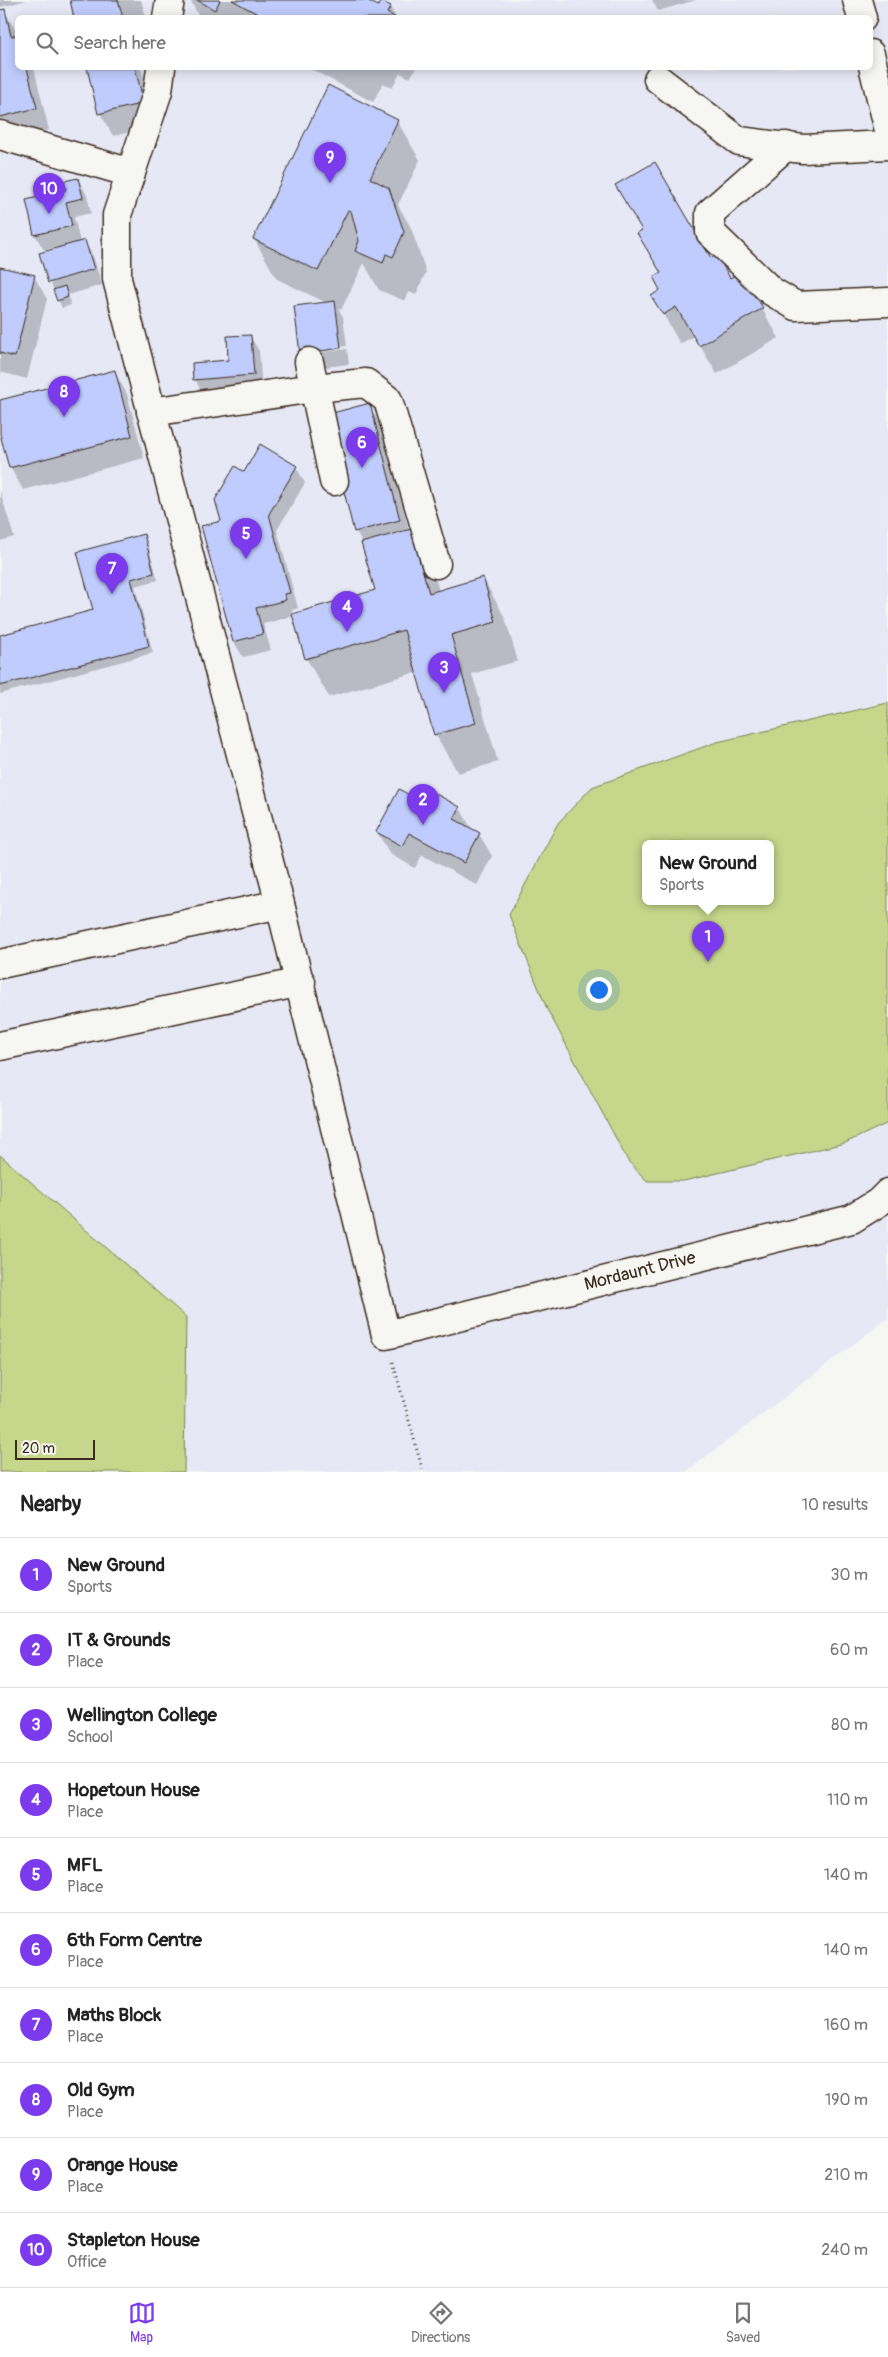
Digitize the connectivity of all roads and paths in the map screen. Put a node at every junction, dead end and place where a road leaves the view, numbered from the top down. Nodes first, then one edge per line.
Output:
1 (170, 0) edge
2 (858, 0) edge
3 (168, 15) edge
4 (861, 15) edge
5 (873, 66) edge
6 (161, 70) edge
7 (658, 79) dead end
8 (888, 126) edge
9 (0, 135) edge
10 (888, 145) edge
11 (786, 146) junction
12 (131, 173) junction
13 (888, 302) edge
14 (312, 375) junction
15 (151, 412) junction
16 (334, 481) dead end
17 (436, 564) dead end
18 (280, 904) junction
19 (0, 964) edge
20 (300, 982) junction
21 (0, 1046) edge
22 (888, 1193) edge
23 (386, 1335) junction
24 (424, 1472) edge

1 - 3 street
2 - 4 street
5 - 8 street
6 - 12 street
7 - 11 street
9 - 12 street
10 - 11 street
11 - 13 street
12 - 15 street
14 - 15 street
14 - 16 street
14 - 17 street
15 - 18 street
18 - 19 street
18 - 20 street
20 - 21 street
20 - 23 street
22 - 23 street, Mordaunt Drive
23 - 24 path

